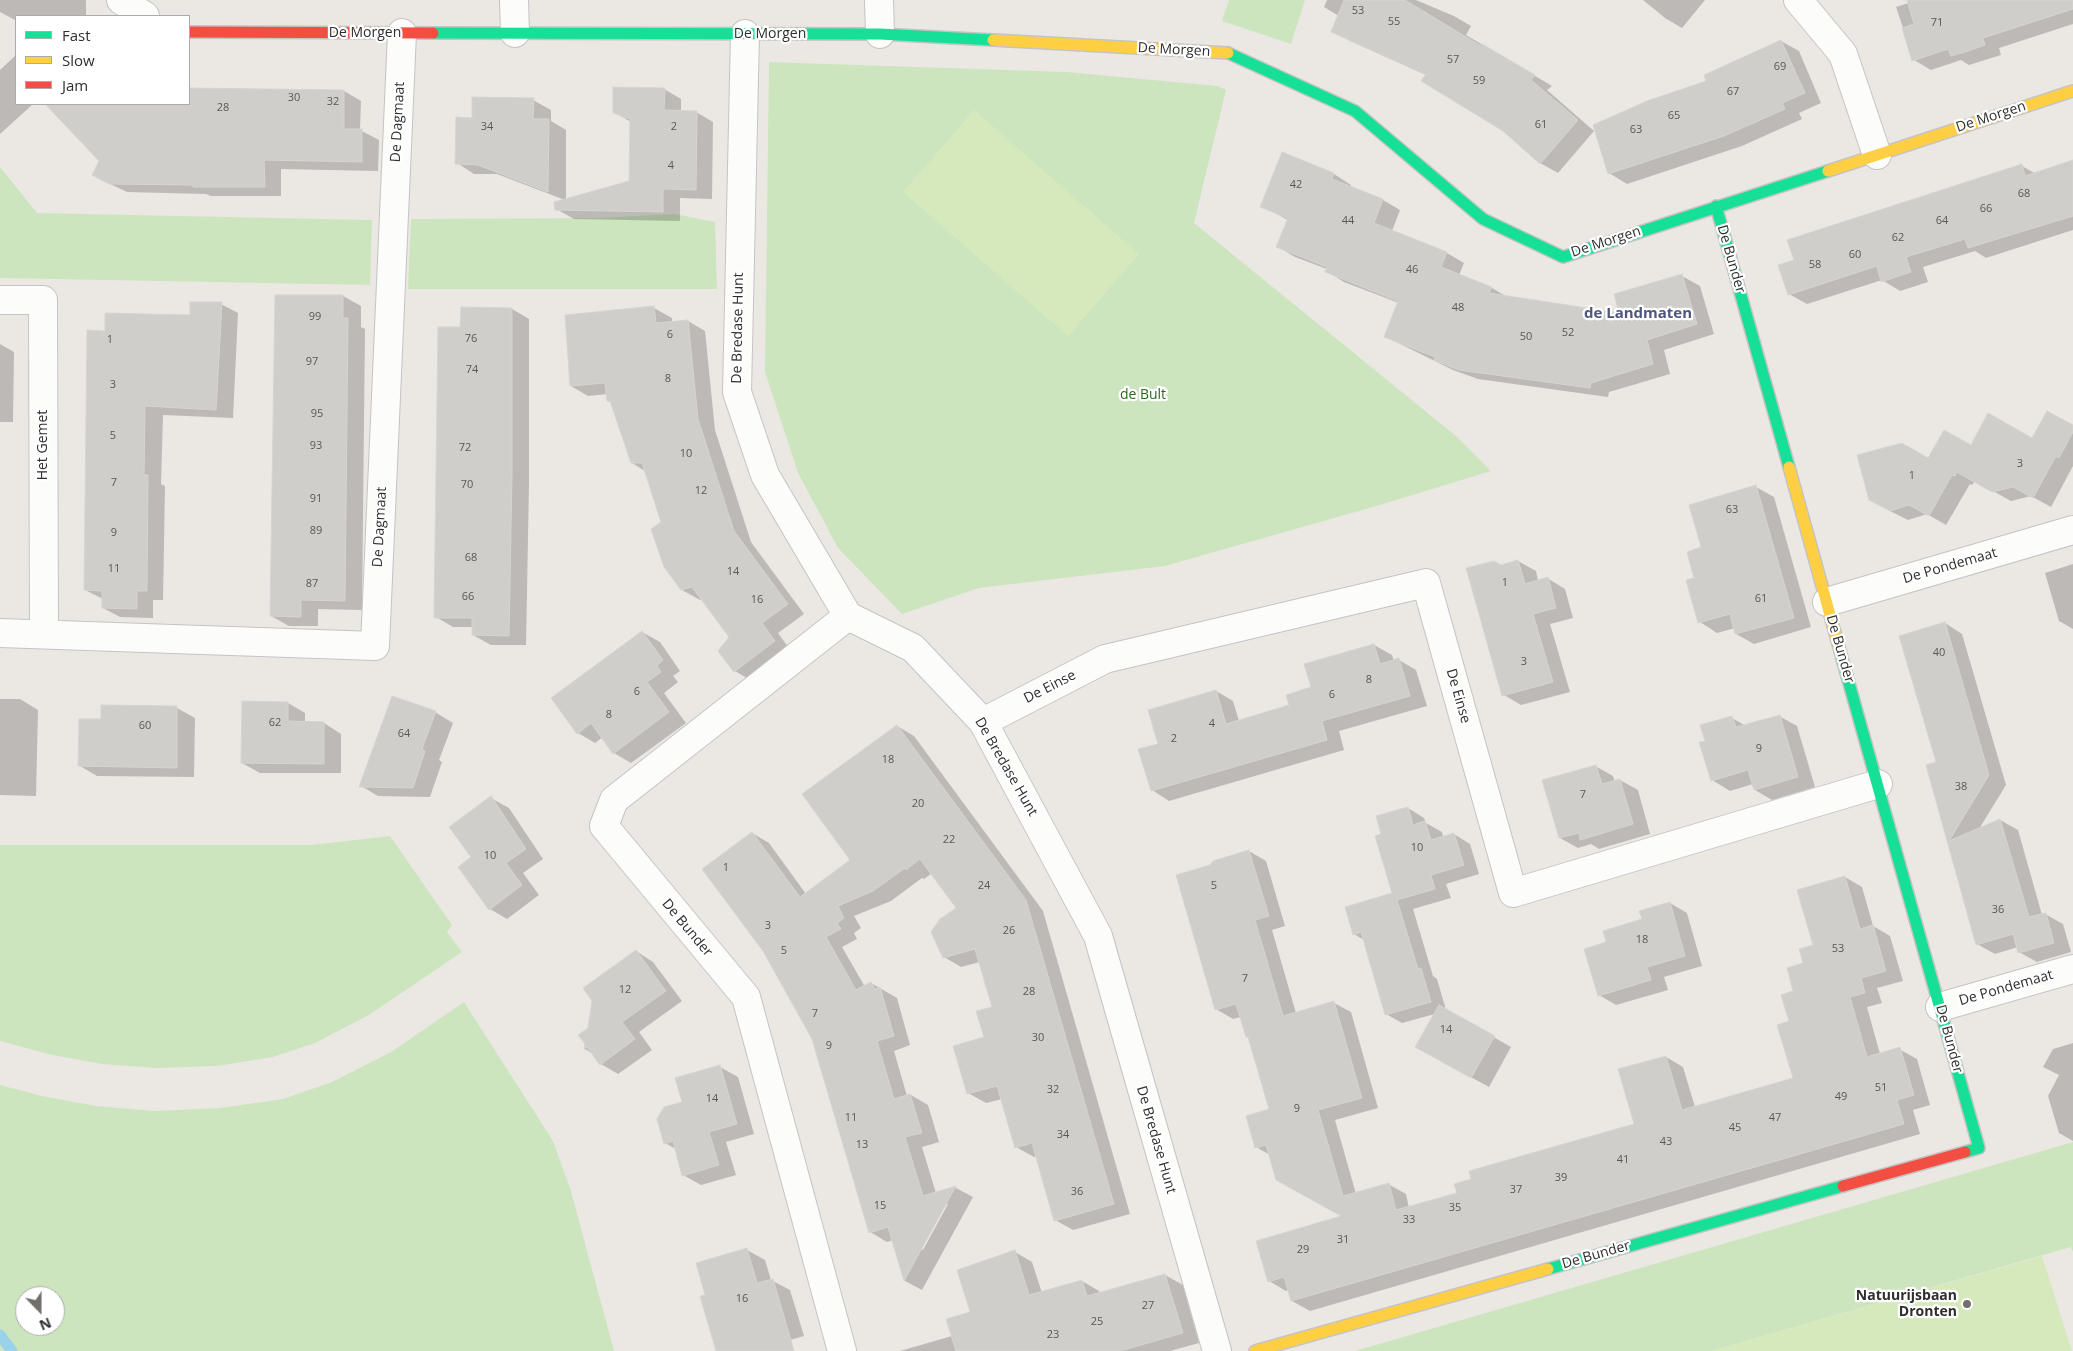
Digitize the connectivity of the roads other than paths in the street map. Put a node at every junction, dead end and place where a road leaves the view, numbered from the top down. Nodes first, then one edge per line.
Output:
1 (121, 0) edge
2 (514, 0) edge
3 (879, 0) edge
4 (1798, 0) edge
5 (143, 15) edge
6 (190, 32) edge
7 (402, 33) junction
8 (515, 33) junction
9 (745, 34) junction
10 (880, 34) junction
11 (2073, 91) edge
12 (1877, 155) junction
13 (1716, 206) junction
14 (0, 300) edge
15 (2073, 530) edge
16 (1827, 602) junction
17 (848, 616) junction
18 (0, 633) edge
19 (44, 633) junction
20 (983, 722) junction
21 (1878, 784) junction
22 (2073, 969) edge
23 (1940, 1007) junction
24 (842, 1351) edge
25 (1217, 1351) edge
26 (1255, 1351) edge

1 - 5 street
2 - 8 street
3 - 10 street
4 - 12 street
6 - 7 street, De Morgen
7 - 8 street, De Morgen
7 - 19 street, De Dagmaat
8 - 9 street, De Morgen
9 - 10 street, De Morgen
9 - 17 street, De Bredase Hunt
10 - 13 street, De Morgen
11 - 12 street, De Morgen
12 - 13 street, De Morgen
13 - 16 street, De Bunder
14 - 19 street, Het Gemet
15 - 16 street, De Pondemaat
16 - 21 street, De Bunder
17 - 20 street, De Bredase Hunt
17 - 24 street, De Bunder
18 - 19 street, De Dagmaat
20 - 21 street, De Einse
20 - 25 street, De Bredase Hunt
21 - 23 street, De Bunder
22 - 23 street, De Pondemaat
23 - 26 street, De Bunder

